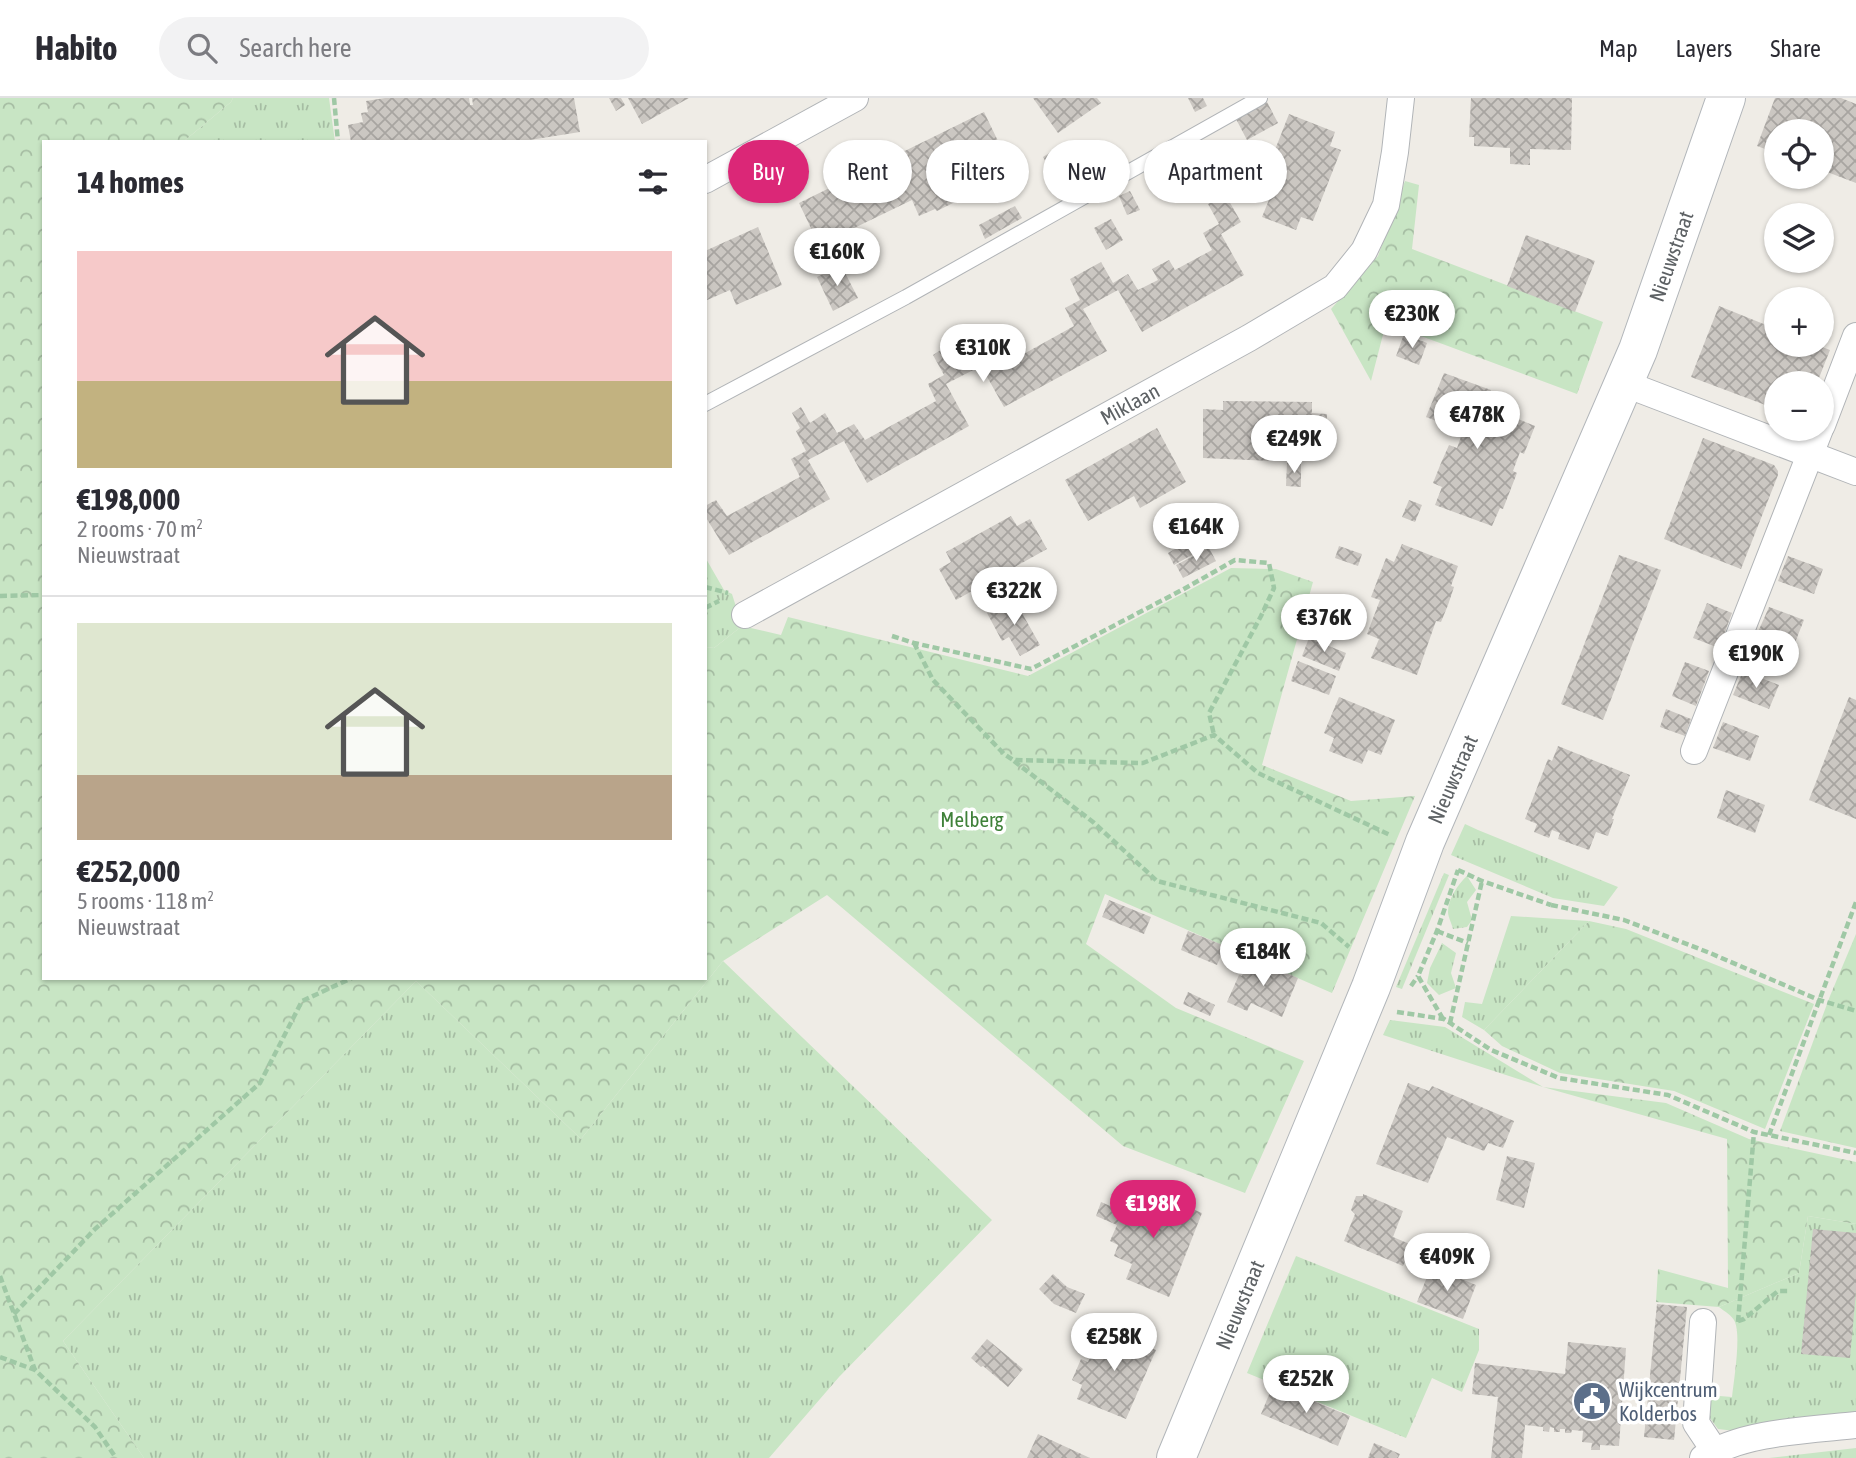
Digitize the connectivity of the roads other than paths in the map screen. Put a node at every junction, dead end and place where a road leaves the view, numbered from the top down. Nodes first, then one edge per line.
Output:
1 (855, 98) edge
2 (1260, 98) edge
3 (1401, 98) edge
4 (1726, 98) edge
5 (707, 179) edge
6 (1856, 336) edge
7 (1623, 383) junction
8 (1834, 393) edge
9 (707, 403) edge
10 (1816, 441) edge
11 (1810, 455) junction
12 (1856, 472) edge
13 (738, 605) road end
14 (1693, 751) dead end
15 (1703, 1321) dead end
16 (1856, 1424) edge
17 (1722, 1452) edge
18 (1177, 1458) edge

1 - 5 street
2 - 9 lane
3 - 13 street, Miklaan
4 - 7 street, Nieuwstraat
6 - 8 street
7 - 11 street
7 - 18 street, Nieuwstraat
10 - 11 street
11 - 12 street
11 - 14 street
15 - 17 street
16 - 17 street

